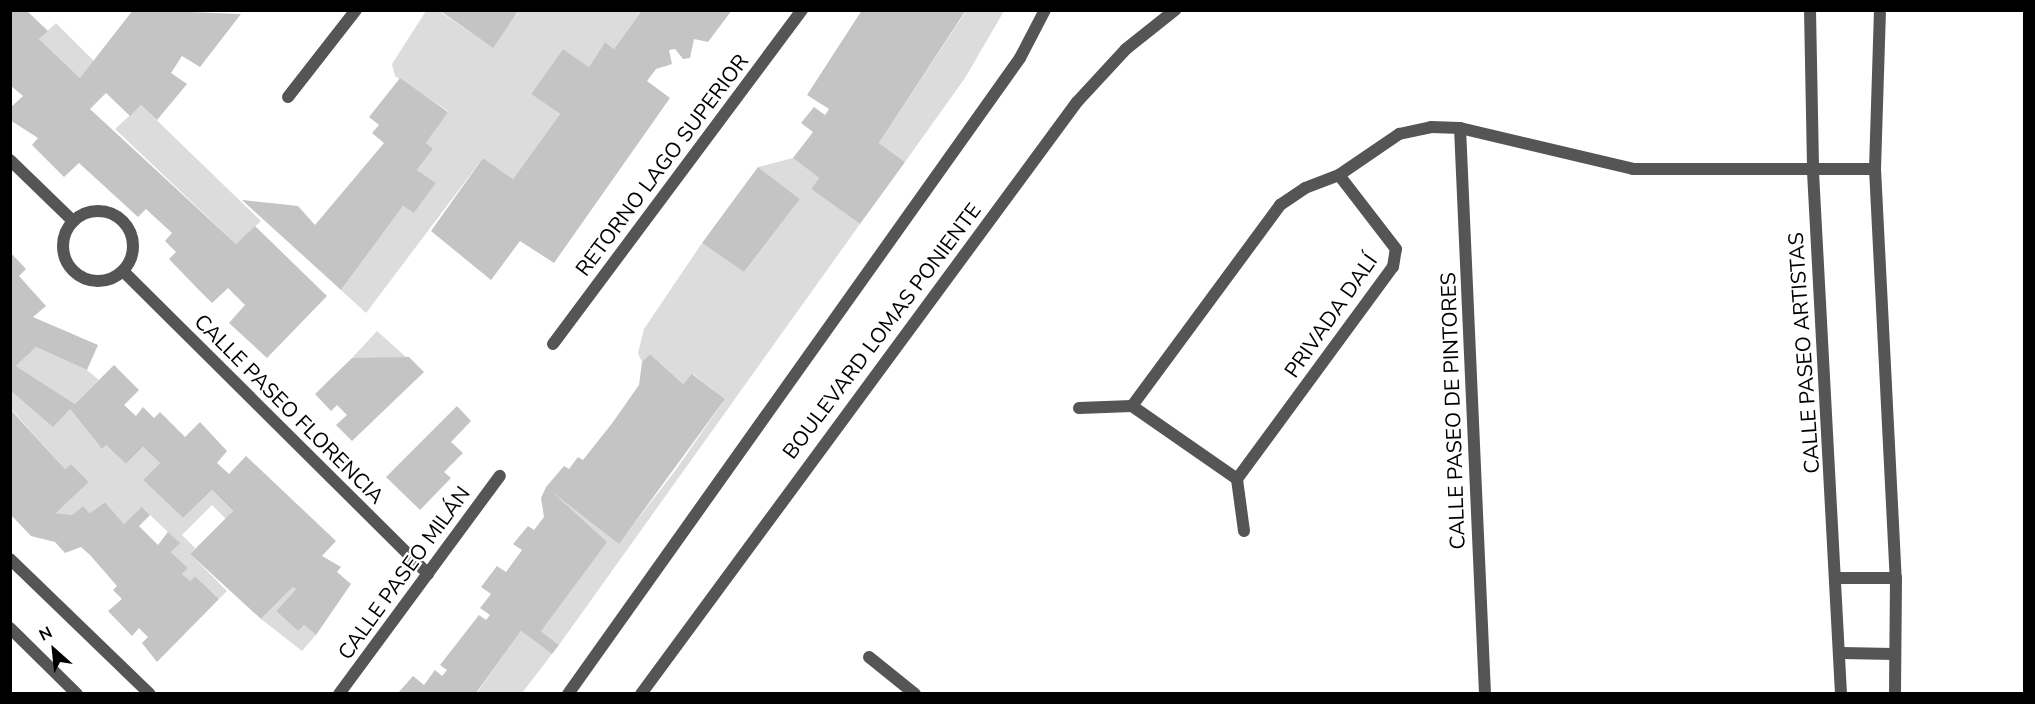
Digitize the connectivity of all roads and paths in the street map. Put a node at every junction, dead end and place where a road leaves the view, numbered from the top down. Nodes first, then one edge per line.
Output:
1 (356, 10) edge
2 (802, 10) edge
3 (1045, 10) edge
4 (1175, 10) edge
5 (1810, 10) edge
6 (1880, 10) edge
7 (288, 97) dead end
8 (1460, 128) junction
9 (10, 160) edge
10 (1875, 169) junction
11 (1813, 172) junction
12 (1338, 175) junction
13 (73, 221) junction
14 (123, 271) junction
15 (552, 344) dead end
16 (1132, 406) junction
17 (1078, 408) dead end
18 (500, 476) dead end
19 (1237, 478) junction
20 (1244, 531) dead end
21 (10, 558) edge
22 (428, 574) junction
23 (1838, 578) junction
24 (1896, 578) junction
25 (10, 628) edge
26 (1842, 653) junction
27 (1894, 654) junction
28 (869, 657) dead end
29 (77, 693) edge
30 (150, 693) edge
31 (339, 693) edge
32 (568, 693) edge
33 (641, 693) edge
34 (913, 693) edge
35 (1485, 693) edge
36 (1841, 693) edge
37 (1895, 693) edge

1 - 7 street
2 - 15 street, RETORNO LAGO SUPERIOR
3 - 32 street, BOULEVARD LOMAS PONIENTE
4 - 33 street, BOULEVARD LOMAS PONIENTE
5 - 11 street, CALLE PASEO ARTISTAS
6 - 10 street
8 - 11 street
8 - 12 street
8 - 35 street, CALLE PASEO DE PINTORES
9 - 13 street
10 - 11 street
10 - 24 street
11 - 23 street, CALLE PASEO ARTISTAS
12 - 16 street
12 - 19 street, PRIVADA DALÍ
13 - 14 street
13 - 14 street
14 - 22 street, CALLE PASEO FLORENCIA
16 - 17 street
16 - 19 street
18 - 22 street, CALLE PASEO MILÁN
19 - 20 street
21 - 30 street
22 - 31 street, CALLE PASEO MILÁN
23 - 24 street
23 - 26 street, CALLE PASEO ARTISTAS
24 - 27 street
25 - 29 street
26 - 27 street
26 - 36 street, CALLE PASEO ARTISTAS
27 - 37 street
28 - 34 street

